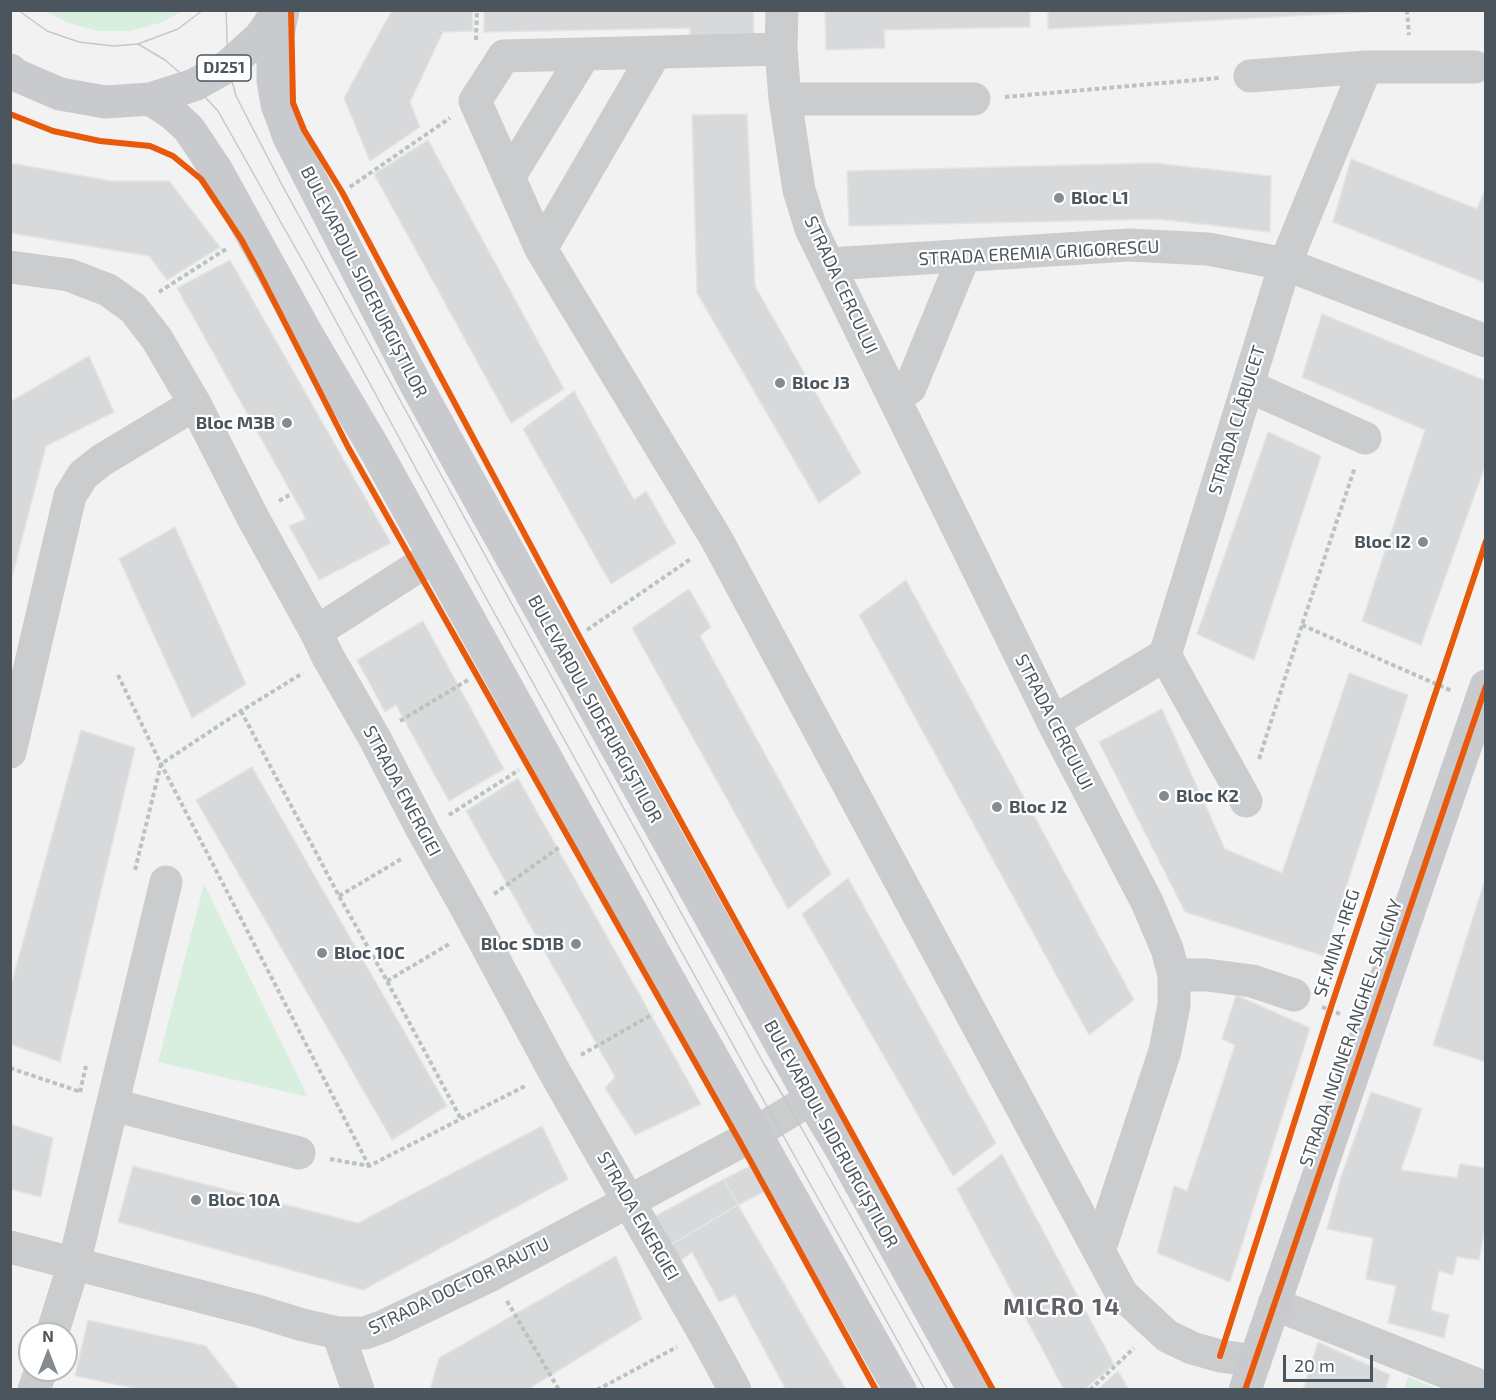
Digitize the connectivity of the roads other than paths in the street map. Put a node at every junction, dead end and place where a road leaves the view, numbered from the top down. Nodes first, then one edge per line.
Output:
1 (281, 10) edge
2 (782, 10) edge
3 (781, 49) junction
4 (656, 53) junction
5 (584, 55) junction
6 (1366, 67) junction
7 (1475, 67) dead end
8 (10, 70) edge
9 (1250, 76) road end
10 (150, 99) junction
11 (785, 99) junction
12 (974, 99) road end
13 (509, 177) junction
14 (541, 249) junction
15 (964, 256) junction
16 (830, 264) junction
17 (1285, 264) junction
18 (10, 267) edge
19 (1485, 341) edge
20 (1248, 386) junction
21 (910, 387) dead end
22 (195, 404) junction
23 (1365, 438) road end
24 (434, 556) junction
25 (322, 645) junction
26 (1164, 655) junction
27 (1483, 694) edge
28 (1053, 722) junction
29 (10, 752) edge
30 (1246, 801) road end
31 (166, 882) dead end
32 (1174, 975) junction
33 (1294, 995) road end
34 (811, 1099) junction
35 (113, 1105) junction
36 (754, 1132) junction
37 (299, 1153) road end
38 (629, 1201) junction
39 (10, 1247) edge
40 (1099, 1251) junction
41 (74, 1264) junction
42 (1274, 1304) junction
43 (56, 1322) edge
44 (338, 1333) junction
45 (1250, 1375) edge
46 (1485, 1388) edge
47 (358, 1389) edge
48 (735, 1389) edge
49 (900, 1389) edge
50 (974, 1389) edge

1 - 10 main road, DJ251
1 - 34 main road, BULEVARDUL SIDERURGIȘTILOR
2 - 3 street, STRADA CERCULUI
3 - 4 street
3 - 11 street, STRADA CERCULUI
4 - 5 street
4 - 14 street
5 - 13 street
5 - 13 street
6 - 7 street
6 - 9 street
6 - 17 street, STRADA CLĂBUCET
8 - 10 main road, DJ251
10 - 24 main road
11 - 12 street
11 - 16 street, STRADA CERCULUI
13 - 14 street
14 - 40 street
15 - 16 street, STRADA EREMIA GRIGORESCU
15 - 17 street, STRADA EREMIA GRIGORESCU
15 - 21 street
16 - 28 street, STRADA CERCULUI
17 - 19 street, STRADA EREMIA GRIGORESCU
17 - 20 street, STRADA CLĂBUCET
18 - 22 street, STRADA ENERGIEI
20 - 23 street
20 - 26 street, STRADA CLĂBUCET
22 - 25 street, STRADA ENERGIEI
22 - 29 street
24 - 25 street
24 - 36 main road
25 - 38 street, STRADA ENERGIEI
26 - 28 street
26 - 30 street
27 - 42 main road, STRADA INGINER ANGHEL SALIGNY
28 - 32 street, STRADA CERCULUI
31 - 35 street
32 - 33 street
32 - 40 street, STRADA CERCULUI
34 - 36 street, STRADA DOCTOR RAUTU
34 - 50 main road, BULEVARDUL SIDERURGIȘTILOR
35 - 37 street
35 - 41 street
36 - 38 street, STRADA DOCTOR RAUTU
36 - 49 main road
38 - 44 street, STRADA DOCTOR RAUTU
38 - 48 street, STRADA ENERGIEI
39 - 41 street, STRADA DOCTOR RAUTU
40 - 45 street
41 - 43 street
41 - 44 street, STRADA DOCTOR RAUTU
42 - 45 main road, STRADA INGINER ANGHEL SALIGNY
42 - 46 street
44 - 47 street

